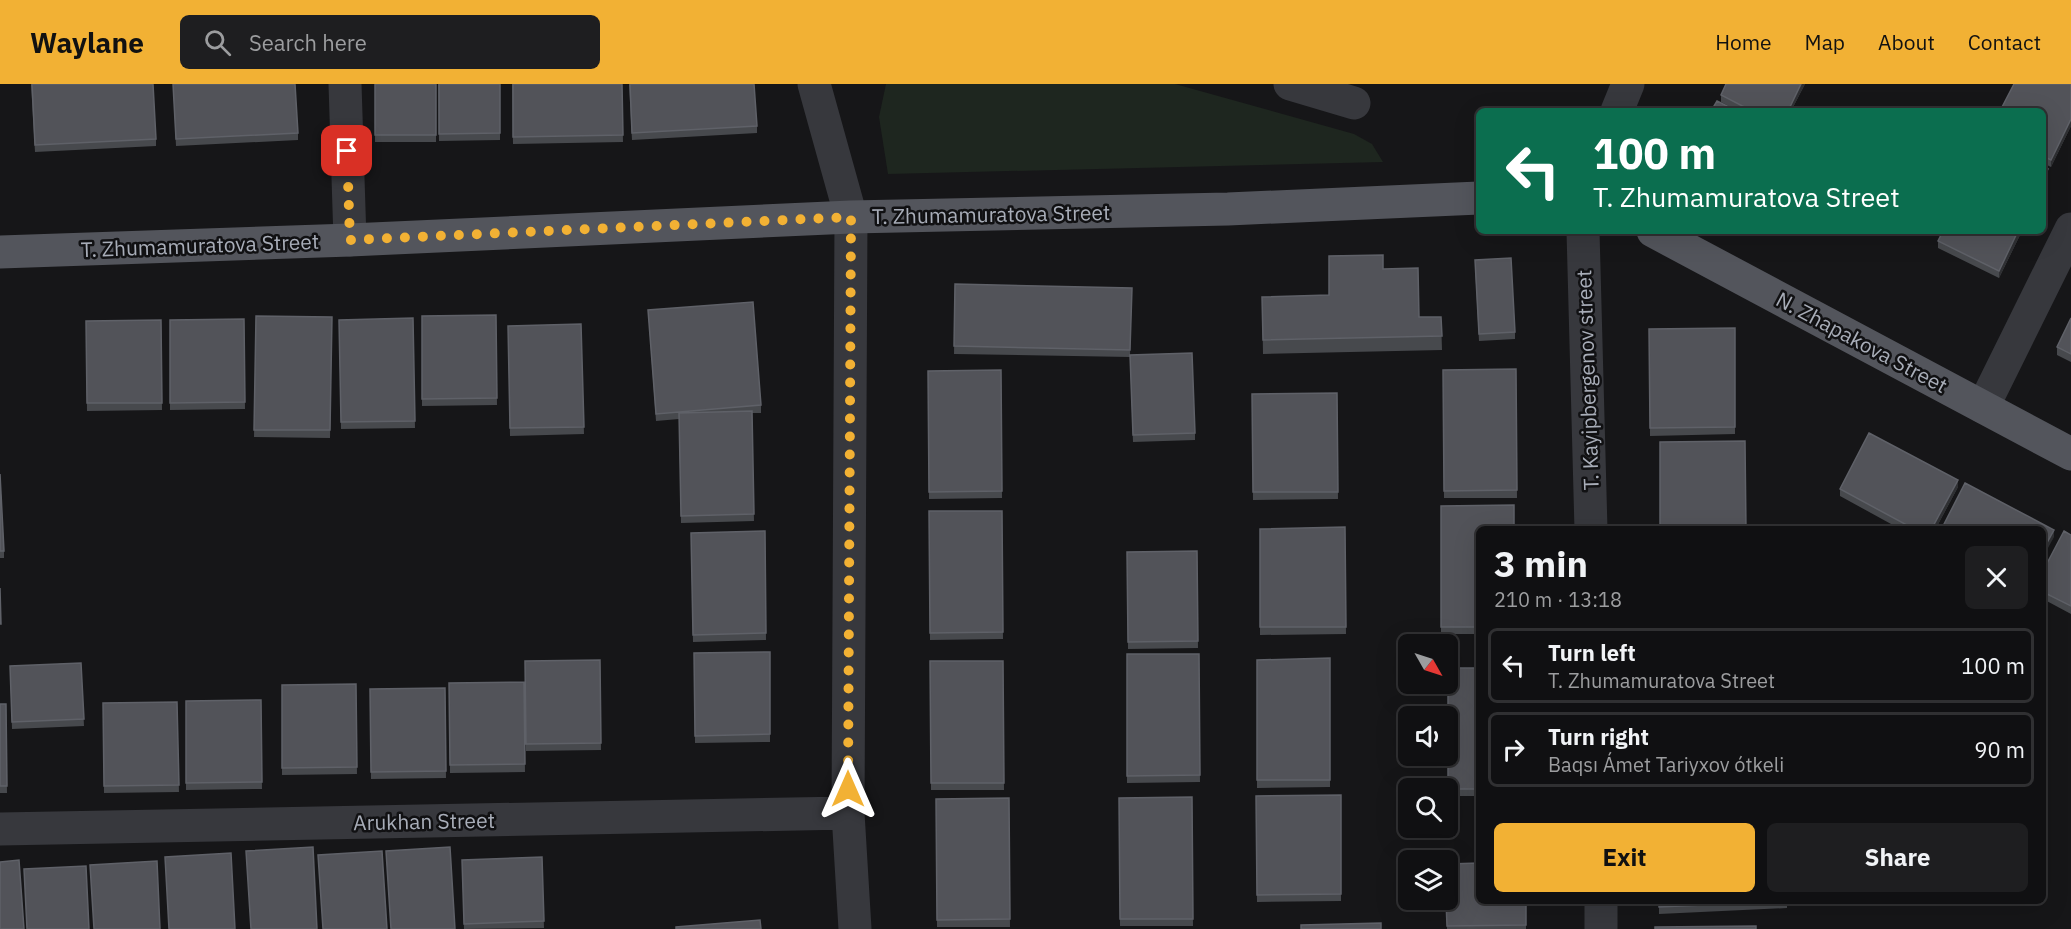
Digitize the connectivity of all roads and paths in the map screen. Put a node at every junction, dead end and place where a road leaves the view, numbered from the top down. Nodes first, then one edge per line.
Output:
1 (345, 84) edge
2 (1290, 84) edge
3 (1628, 84) edge
4 (815, 85) edge
5 (1354, 103) dead end
6 (1618, 108) edge
7 (1476, 198) edge
8 (851, 217) junction
9 (2071, 229) edge
10 (1582, 234) edge
11 (1659, 234) edge
12 (350, 240) junction
13 (0, 252) edge
14 (1983, 407) junction
15 (2071, 454) edge
16 (1591, 526) edge
17 (848, 813) junction
18 (0, 829) edge
19 (1600, 904) edge
20 (855, 929) edge
21 (1601, 929) edge

1 - 12 street
2 - 5 street
3 - 6 street
4 - 8 street
7 - 8 main road, T. Zhumamuratova Street
8 - 12 main road, T. Zhumamuratova Street
8 - 17 street
9 - 14 street
10 - 16 street, T. Kayipbergenov street
11 - 14 main road, N. Zhapakova Street
12 - 13 main road, T. Zhumamuratova Street
14 - 15 main road, N. Zhapakova Street
17 - 18 street, Arukhan Street
17 - 20 street
19 - 21 street

